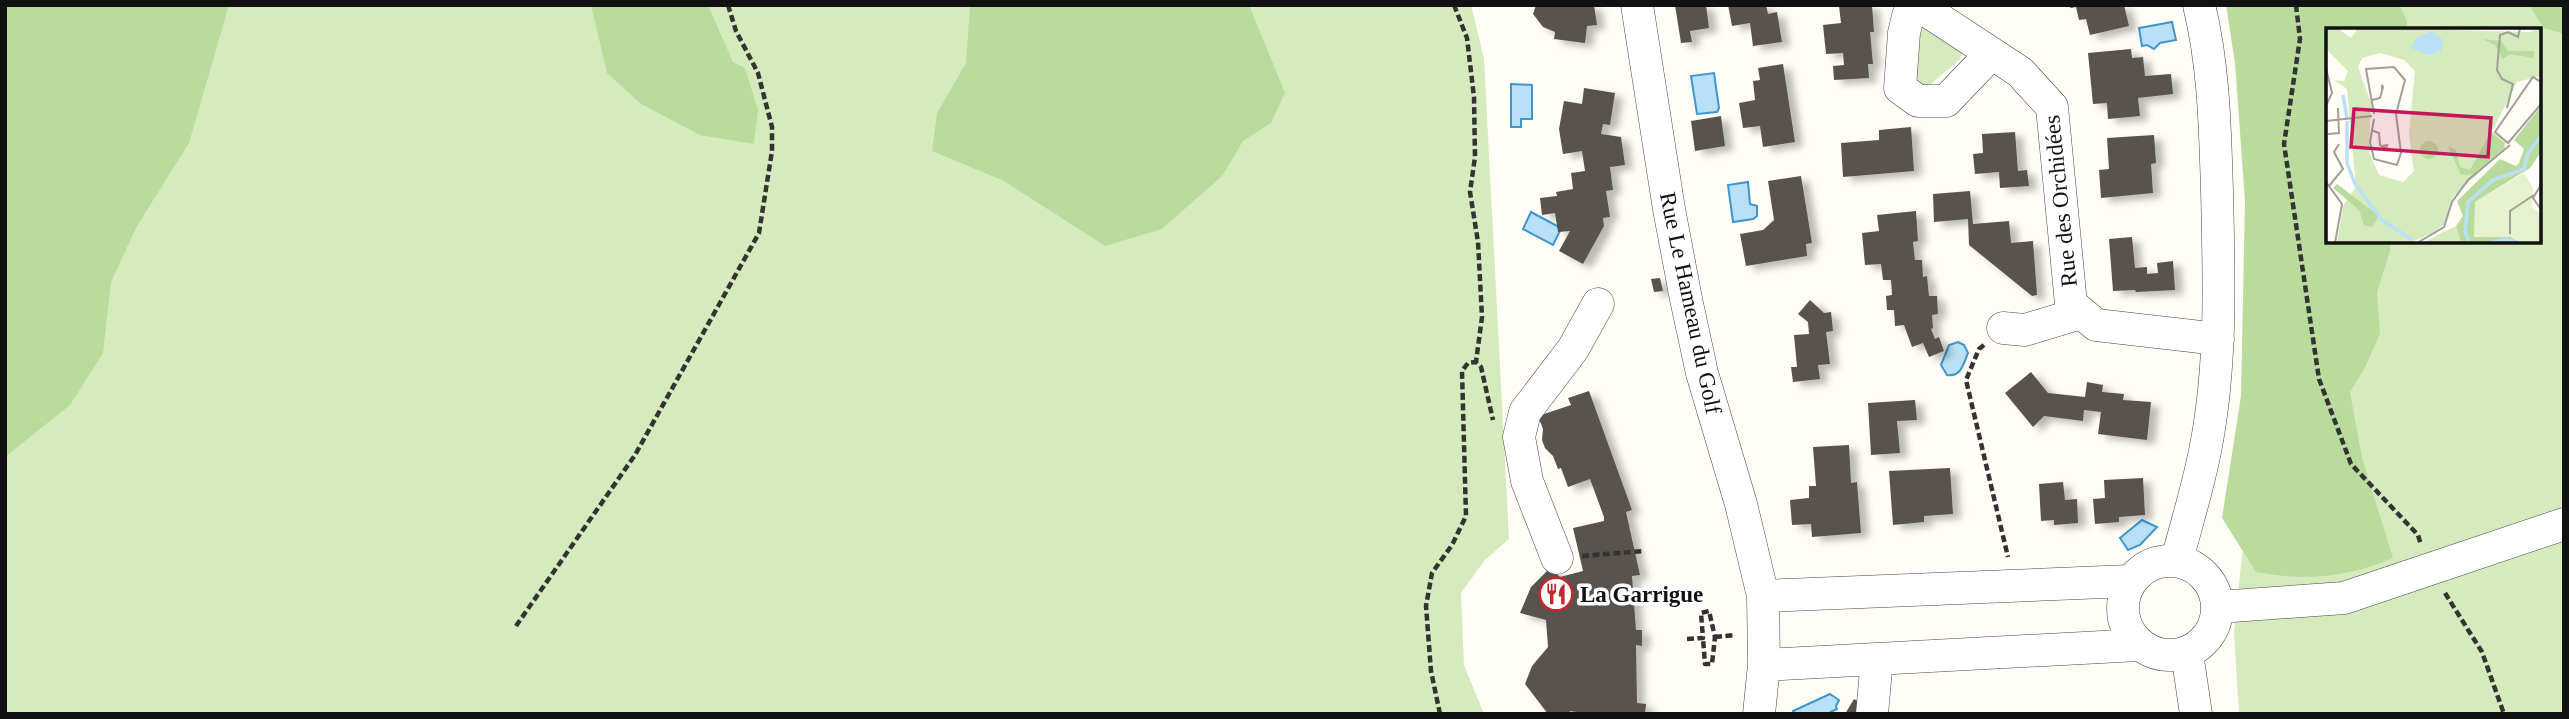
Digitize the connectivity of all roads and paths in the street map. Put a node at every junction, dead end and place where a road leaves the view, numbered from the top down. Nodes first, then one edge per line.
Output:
1 (728, 5) edge
2 (1454, 5) edge
3 (1637, 5) edge
4 (2199, 5) edge
5 (2296, 5) edge
6 (1991, 54) dead end
7 (1598, 304) dead end
8 (2081, 313) junction
9 (2003, 328) joint
10 (2218, 339) junction
11 (1476, 362) junction
12 (1519, 437) junction
13 (2564, 524) edge
14 (1644, 551) dead end
15 (1557, 558) joint
16 (2177, 560) junction
17 (2430, 571) junction
18 (2129, 581) junction
19 (2014, 586) junction
20 (1763, 596) junction
21 (2218, 607) junction
22 (516, 626) dead end
23 (1703, 638) junction
24 (1686, 639) dead end
25 (2139, 645) junction
26 (2187, 653) junction
27 (1877, 659) junction
28 (1764, 665) junction
29 (1440, 714) edge
30 (1759, 714) edge
31 (1872, 714) edge
32 (2196, 714) edge
33 (2504, 714) edge

1 - 22 path
2 - 11 path
3 - 20 street, Rue Le Hameau du Golf
4 - 10 street
5 - 17 path
6 - 8 street, Rue des Orchidées
7 - 12 street
8 - 9 street
8 - 10 street, Rue des Orchidées
9 - 19 path
10 - 16 street
11 - 12 path
11 - 29 path
12 - 15 street
13 - 17 street
14 - 15 path
16 - 18 street
16 - 21 street
17 - 21 street
17 - 33 path
18 - 19 street
18 - 25 street
19 - 20 street
20 - 28 street, Rue Le Hameau du Golf
21 - 26 street
23 - 23 path
23 - 24 path
25 - 26 street
25 - 27 street
26 - 32 street
27 - 28 street
27 - 31 street
28 - 30 street, Rue Le Hameau du Golf

